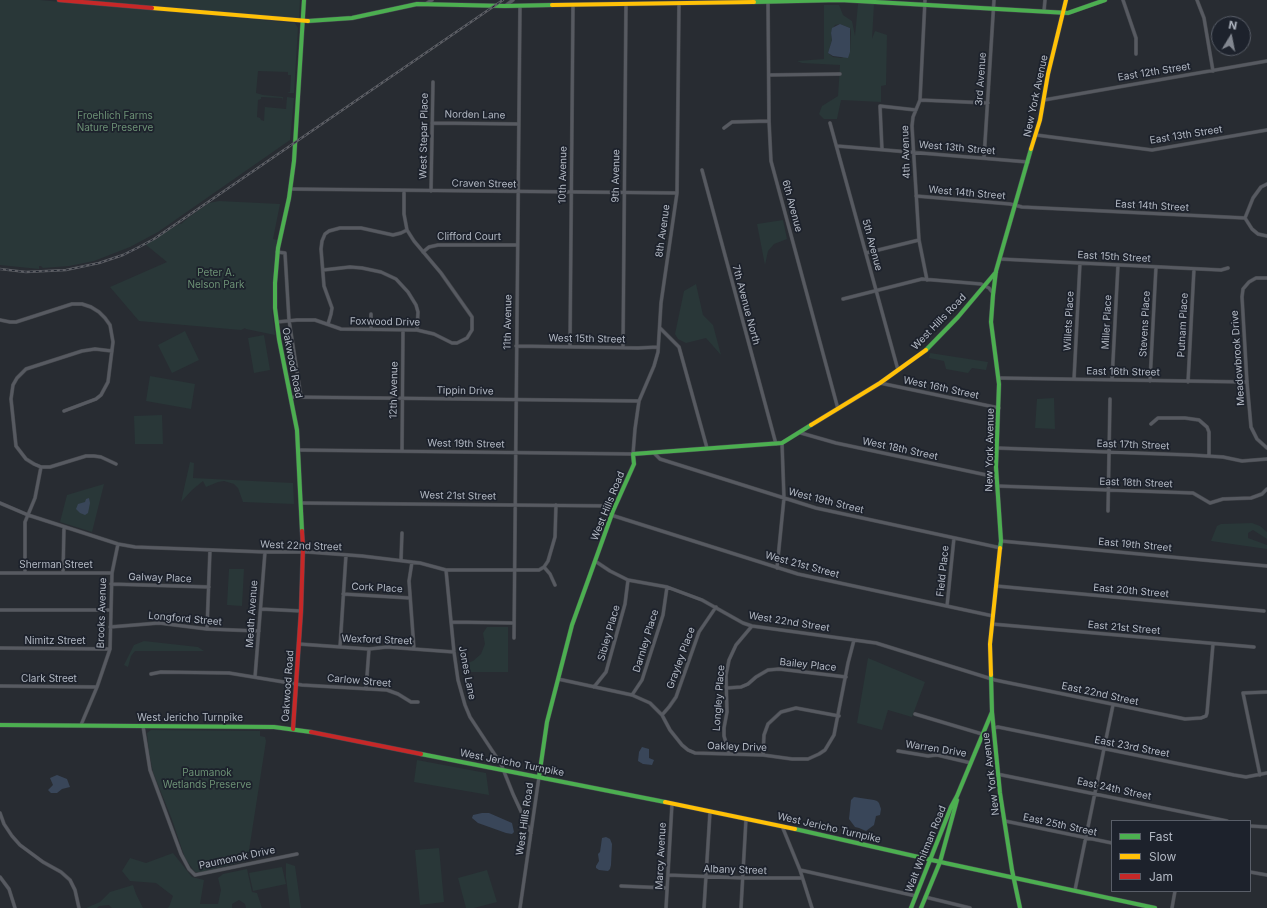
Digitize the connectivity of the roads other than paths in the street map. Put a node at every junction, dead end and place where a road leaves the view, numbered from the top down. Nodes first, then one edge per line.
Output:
1 (59, 0) edge
2 (304, 0) edge
3 (432, 0) edge
4 (513, 0) edge
5 (840, 0) edge
6 (994, 0) edge
7 (1045, 0) edge
8 (1066, 0) edge
9 (1106, 0) edge
10 (1123, 0) edge
11 (1197, 0) edge
12 (768, 2) junction
13 (925, 2) edge
14 (427, 3) junction
15 (679, 3) junction
16 (626, 4) junction
17 (573, 5) junction
18 (505, 6) junction
19 (520, 6) junction
20 (994, 8) junction
21 (1044, 11) junction
22 (1063, 12) junction
23 (302, 21) junction
24 (1136, 54) dead end
25 (1267, 61) edge
26 (1213, 71) junction
27 (840, 74) dead end
28 (769, 75) junction
29 (433, 82) dead end
30 (920, 100) junction
31 (1044, 100) junction
32 (988, 103) junction
33 (916, 110) junction
34 (769, 121) junction
35 (432, 123) junction
36 (830, 123) dead end
37 (519, 124) junction
38 (724, 128) dead end
39 (1267, 130) edge
40 (1036, 135) junction
41 (837, 146) junction
42 (882, 150) junction
43 (913, 152) junction
44 (984, 158) junction
45 (1028, 162) junction
46 (702, 170) dead end
47 (1267, 184) edge
48 (290, 189) junction
49 (404, 191) junction
50 (432, 191) junction
51 (518, 192) junction
52 (571, 193) junction
53 (624, 193) junction
54 (677, 193) junction
55 (916, 196) junction
56 (1016, 206) junction
57 (1245, 218) junction
58 (407, 230) junction
59 (1267, 236) edge
60 (919, 240) junction
61 (517, 246) junction
62 (277, 252) junction
63 (423, 252) junction
64 (866, 253) junction
65 (1000, 259) junction
66 (1080, 263) junction
67 (1118, 265) junction
68 (1156, 267) junction
69 (1228, 268) dead end
70 (1194, 269) junction
71 (323, 270) junction
72 (996, 271) junction
73 (1267, 278) edge
74 (926, 280) junction
75 (984, 285) junction
76 (876, 290) junction
77 (993, 293) junction
78 (842, 299) dead end
79 (371, 314) dead end
80 (0, 320) edge
81 (289, 320) junction
82 (277, 322) junction
83 (328, 324) junction
84 (660, 328) junction
85 (371, 329) junction
86 (403, 330) junction
87 (417, 330) junction
88 (516, 346) junction
89 (570, 346) junction
90 (623, 348) junction
91 (658, 348) junction
92 (112, 351) junction
93 (898, 370) junction
94 (999, 378) junction
95 (1074, 379) junction
96 (1112, 380) junction
97 (1150, 381) junction
98 (1188, 382) junction
99 (1247, 382) junction
100 (880, 383) junction
101 (291, 397) junction
102 (300, 397) junction
103 (402, 398) junction
104 (515, 399) junction
105 (1110, 399) dead end
106 (639, 401) junction
107 (999, 408) junction
108 (838, 410) junction
109 (64, 411) dead end
110 (1150, 424) dead end
111 (801, 433) junction
112 (782, 443) junction
113 (776, 444) junction
114 (707, 448) junction
115 (997, 448) junction
116 (1267, 448) edge
117 (298, 450) junction
118 (402, 451) junction
119 (515, 452) junction
120 (654, 453) junction
121 (1109, 453) junction
122 (633, 454) junction
123 (1209, 456) junction
124 (1267, 459) edge
125 (116, 464) dead end
126 (41, 467) junction
127 (996, 477) junction
128 (997, 486) junction
129 (1267, 489) edge
130 (1108, 490) junction
131 (784, 498) junction
132 (0, 503) edge
133 (300, 503) junction
134 (515, 505) junction
135 (556, 506) junction
136 (615, 506) junction
137 (1108, 511) dead end
138 (28, 515) junction
139 (611, 515) junction
140 (64, 527) junction
141 (402, 533) dead end
142 (954, 538) junction
143 (1001, 541) junction
144 (118, 544) junction
145 (1001, 548) junction
146 (210, 550) junction
147 (265, 552) junction
148 (303, 552) junction
149 (346, 555) junction
150 (401, 560) junction
151 (595, 561) junction
152 (412, 562) junction
153 (1267, 566) edge
154 (544, 567) junction
155 (777, 568) junction
156 (514, 569) junction
157 (446, 570) junction
158 (0, 573) edge
159 (25, 573) junction
160 (63, 573) junction
161 (112, 573) junction
162 (628, 580) junction
163 (111, 584) junction
164 (555, 585) dead end
165 (996, 586) junction
166 (208, 587) junction
167 (667, 587) junction
168 (343, 594) junction
169 (410, 598) junction
170 (947, 606) junction
171 (716, 608) junction
172 (261, 609) junction
173 (0, 610) edge
174 (110, 610) junction
175 (301, 611) junction
176 (1264, 611) dead end
177 (993, 616) junction
178 (451, 622) junction
179 (513, 623) junction
180 (992, 624) junction
181 (110, 626) junction
182 (752, 626) junction
183 (207, 629) junction
184 (258, 631) junction
185 (514, 638) dead end
186 (854, 640) junction
187 (299, 644) junction
188 (1213, 644) junction
189 (340, 647) junction
190 (1254, 647) dead end
191 (0, 648) edge
192 (110, 649) junction
193 (369, 649) junction
194 (414, 649) junction
195 (454, 652) junction
196 (151, 674) dead end
197 (255, 677) junction
198 (846, 677) junction
199 (990, 678) junction
200 (558, 679) junction
201 (296, 684) junction
202 (0, 686) edge
203 (97, 687) junction
204 (594, 687) junction
205 (727, 688) junction
206 (990, 688) junction
207 (366, 689) junction
208 (1267, 692) edge
209 (632, 696) junction
210 (418, 702) dead end
211 (1113, 705) junction
212 (992, 712) junction
213 (915, 714) dead end
214 (662, 715) junction
215 (838, 716) junction
216 (0, 725) edge
217 (81, 725) junction
218 (143, 726) junction
219 (994, 728) junction
220 (293, 729) junction
221 (982, 734) junction
222 (1104, 749) junction
223 (898, 751) dead end
224 (729, 753) junction
225 (763, 755) junction
226 (971, 763) junction
227 (503, 770) junction
228 (997, 774) junction
229 (1267, 774) edge
230 (1260, 775) junction
231 (539, 777) junction
232 (1095, 794) junction
233 (957, 796) junction
234 (672, 804) junction
235 (710, 812) junction
236 (0, 813) edge
237 (746, 819) junction
238 (1222, 820) edge
239 (1005, 822) junction
240 (782, 826) junction
241 (1251, 826) edge
242 (1267, 826) edge
243 (531, 833) junction
244 (1086, 838) junction
245 (1111, 843) edge
246 (297, 854) dead end
247 (931, 860) junction
248 (940, 862) junction
249 (800, 870) junction
250 (1251, 872) edge
251 (668, 875) junction
252 (1267, 875) edge
253 (0, 877) edge
254 (705, 877) junction
255 (1013, 877) junction
256 (743, 878) junction
257 (802, 878) junction
258 (621, 886) dead end
259 (667, 888) junction
260 (1075, 890) junction
261 (1175, 892) edge
262 (916, 896) junction
263 (925, 897) junction
264 (15, 908) edge
265 (79, 908) edge
266 (520, 908) edge
267 (666, 908) edge
268 (704, 908) edge
269 (742, 908) edge
270 (812, 908) edge
271 (911, 908) edge
272 (921, 908) edge
273 (970, 908) edge
274 (1020, 908) edge
275 (1155, 908) edge
276 (1172, 908) edge

1 - 23 main road
2 - 23 main road, Oakwood Road
3 - 14 street
4 - 18 street
5 - 12 main road
5 - 13 main road
6 - 20 street, 3rd Avenue
7 - 21 street
8 - 22 main road, New York Avenue
9 - 22 main road
10 - 24 street
11 - 26 street
12 - 15 main road
12 - 28 street, 6th Avenue
13 - 20 main road
13 - 30 street, 4th Avenue
14 - 18 main road
14 - 23 main road
15 - 16 main road
15 - 54 street, 8th Avenue
16 - 17 main road
16 - 53 street, 9th Avenue
17 - 19 main road
17 - 52 street, 10th Avenue
18 - 19 main road
19 - 37 street, 11th Avenue
20 - 21 main road
20 - 32 street, 3rd Avenue
21 - 22 main road
22 - 31 main road, New York Avenue
23 - 48 main road, Oakwood Road
25 - 26 street, East 12th Street
26 - 31 street, East 12th Street
27 - 28 street
28 - 34 street, 6th Avenue
29 - 35 street, West Stepar Place
30 - 32 street
30 - 33 street, 4th Avenue
31 - 40 main road, New York Avenue
32 - 44 street, 3rd Avenue
33 - 42 street
33 - 43 street, 4th Avenue
34 - 38 street
34 - 108 street, 6th Avenue
35 - 37 street, Norden Lane
35 - 50 street, West Stepar Place
36 - 41 street, 5th Avenue
37 - 51 street, 11th Avenue
39 - 40 street, East 13th Street
40 - 45 main road, New York Avenue
41 - 42 street, West 13th Street
41 - 64 street, 5th Avenue
42 - 43 street, West 13th Street
43 - 44 street, West 13th Street
43 - 55 street, 4th Avenue
44 - 45 street, West 13th Street
45 - 56 main road, New York Avenue
46 - 113 street, 7th Avenue North
47 - 57 street
48 - 49 street, Craven Street
48 - 62 main road, Oakwood Road
49 - 50 street, Craven Street
49 - 58 street
50 - 51 street, Craven Street
51 - 52 street, Craven Street
51 - 61 street, 11th Avenue
52 - 53 street, Craven Street
52 - 89 street, 10th Avenue
53 - 54 street, Craven Street
53 - 90 street, 9th Avenue
54 - 84 street, 8th Avenue
55 - 56 street, West 14th Street
55 - 60 street, 4th Avenue
56 - 57 street, East 14th Street
56 - 65 main road, New York Avenue
57 - 59 street
58 - 63 street
58 - 71 street
60 - 64 street
60 - 74 street, 4th Avenue
61 - 63 street, Clifford Court
61 - 88 street, 11th Avenue
62 - 81 street
62 - 82 main road, Oakwood Road
63 - 87 street, Foxwood Drive
64 - 76 street, 5th Avenue
65 - 66 street, East 15th Street
65 - 72 main road, New York Avenue
66 - 67 street, East 15th Street
66 - 95 street, Willets Place
67 - 68 street, East 15th Street
67 - 96 street, Miller Place
68 - 70 street, East 15th Street
68 - 97 street, Stevens Place
69 - 70 street, East 15th Street
70 - 98 street, Putnam Place
71 - 83 street
71 - 87 street
72 - 75 main road, West Hills Road
72 - 77 main road, New York Avenue
73 - 99 street, Meadowbrook Drive
74 - 75 street
74 - 76 street
75 - 77 street
75 - 93 main road, West Hills Road
76 - 78 street
76 - 93 street, 5th Avenue
77 - 94 main road, New York Avenue
79 - 85 street
80 - 92 street
81 - 82 street, Foxwood Drive
81 - 83 street, Foxwood Drive
81 - 102 street
82 - 101 main road, Oakwood Road
83 - 85 street, Foxwood Drive
84 - 91 street, 8th Avenue
84 - 114 street
85 - 86 street, Foxwood Drive
86 - 87 street, Foxwood Drive
86 - 103 street, 12th Avenue
88 - 89 street, West 15th Street
88 - 104 street, 11th Avenue
89 - 90 street, West 15th Street
90 - 91 street, West 15th Street
91 - 106 street, 8th Avenue
92 - 109 street
92 - 126 street
93 - 100 main road, West Hills Road
94 - 95 street, East 16th Street
94 - 107 main road, New York Avenue
95 - 96 street, East 16th Street
96 - 97 street, East 16th Street
97 - 98 street, East 16th Street
98 - 99 street, East 16th Street
99 - 116 street, Meadowbrook Drive
100 - 107 street, West 16th Street
100 - 108 main road, West Hills Road
101 - 102 street, Tippin Drive
101 - 117 main road, Oakwood Road
102 - 103 street, Tippin Drive
103 - 104 street, Tippin Drive
103 - 118 street, 12th Avenue
104 - 106 street, Tippin Drive
104 - 119 street, 11th Avenue
105 - 121 street
106 - 122 street, 8th Avenue
107 - 115 main road, New York Avenue
108 - 111 main road, West Hills Road
110 - 123 street
111 - 112 main road, West Hills Road
111 - 127 street, West 18th Street
112 - 113 main road, West Hills Road
112 - 131 street
113 - 114 main road, West Hills Road
114 - 120 main road, West Hills Road
115 - 121 street, East 17th Street
115 - 127 main road, New York Avenue
117 - 118 street, West 19th Street
117 - 133 main road, Oakwood Road
118 - 119 street, West 19th Street
119 - 122 street, West 19th Street
119 - 134 street, 11th Avenue
120 - 122 main road, West Hills Road
120 - 131 street, West 19th Street
121 - 123 street, East 17th Street
121 - 130 street
122 - 136 main road, West Hills Road
123 - 124 street, East 17th Street
125 - 126 street
126 - 138 street
127 - 128 main road, New York Avenue
128 - 130 street, East 18th Street
128 - 143 main road, New York Avenue
129 - 130 street, East 18th Street
130 - 137 street
131 - 142 street, West 19th Street
131 - 155 street
132 - 138 street, West 22nd Street
133 - 134 street, West 21st Street
133 - 148 main road, Oakwood Road
134 - 135 street, West 21st Street
134 - 156 street, 11th Avenue
135 - 136 street, West 21st Street
135 - 154 street
136 - 139 main road, West Hills Road
138 - 140 street, West 22nd Street
138 - 159 street
139 - 151 main road, West Hills Road
139 - 155 street, West 21st Street
140 - 144 street, West 22nd Street
140 - 160 street
141 - 150 street
142 - 145 street, West 19th Street
142 - 170 street, Field Place
143 - 145 main road, New York Avenue
143 - 153 street, East 19th Street
144 - 146 street, West 22nd Street
144 - 161 street, Brooks Avenue
145 - 165 main road, New York Avenue
146 - 147 street, West 22nd Street
146 - 166 street
147 - 148 street, West 22nd Street
147 - 172 street, Meath Avenue
148 - 149 street, West 22nd Street
148 - 175 main road, Oakwood Road
149 - 150 street, West 22nd Street
149 - 168 street
150 - 152 street, West 22nd Street
151 - 162 street, West 22nd Street
151 - 200 main road, West Hills Road
152 - 157 street, West 22nd Street
152 - 169 street
154 - 156 street, West 22nd Street
154 - 164 street
155 - 170 street, West 21st Street
156 - 157 street, West 22nd Street
156 - 179 street, 11th Avenue
157 - 178 street, Jones Lane
158 - 159 street, Sherman Street
159 - 160 street, Sherman Street
160 - 161 street, Sherman Street
161 - 163 street, Brooks Avenue
162 - 167 street, West 22nd Street
162 - 204 street, Sibley Place
163 - 166 street, Galway Place
163 - 174 street, Brooks Avenue
165 - 176 street, East 20th Street
165 - 177 main road, New York Avenue
166 - 183 street
167 - 171 street, West 22nd Street
167 - 209 street, Darnley Place
168 - 169 street, Cork Place
168 - 189 street
169 - 194 street
170 - 177 street, West 21st Street
171 - 182 street, West 22nd Street
171 - 214 street, Grayley Place
172 - 175 street
172 - 184 street, Meath Avenue
173 - 174 street
174 - 181 street, Brooks Avenue
175 - 187 main road, Oakwood Road
177 - 180 main road, New York Avenue
178 - 179 street
178 - 195 street, Jones Lane
179 - 185 street, 11th Avenue
180 - 188 street, East 21st Street
180 - 199 main road, New York Avenue
181 - 183 street, Longford Street
181 - 192 street, Brooks Avenue
182 - 186 street, West 22nd Street
182 - 205 street, Longley Place
183 - 184 street, Longford Street
184 - 197 street, Meath Avenue
186 - 198 street, Oakley Drive
186 - 199 street, West 22nd Street
187 - 189 street, Wexford Street
187 - 201 main road, Oakwood Road
188 - 190 street, East 21st Street
188 - 211 street, East 22nd Street
189 - 193 street, Wexford Street
191 - 192 street, Nimitz Street
192 - 203 street, Brooks Avenue
193 - 194 street, Wexford Street
193 - 207 street
194 - 195 street, Wexford Street
195 - 227 street, Jones Lane
196 - 197 street, Carlow Street
197 - 201 street, Carlow Street
198 - 205 street, Bailey Place
198 - 215 street, Oakley Drive
199 - 206 main road, New York Avenue
199 - 211 street, East 22nd Street
200 - 204 street, Oakley Drive
200 - 231 main road, West Hills Road
201 - 207 street, Carlow Street
201 - 220 main road, Oakwood Road
202 - 203 street, Clark Street
203 - 217 street, Brooks Avenue
204 - 209 street, Oakley Drive
205 - 224 street, Longley Place
206 - 212 main road, New York Avenue
206 - 221 main road, Walt Whitman Road
207 - 210 street, Carlow Street
208 - 230 street
209 - 214 street, Oakley Drive
211 - 222 street
212 - 219 main road, New York Avenue
212 - 221 main road, Walt Whitman Road
213 - 221 street
214 - 224 street, Oakley Drive
215 - 225 street, Oakley Drive
215 - 225 street
216 - 217 main road, West Jericho Turnpike
217 - 218 main road, West Jericho Turnpike
218 - 220 main road, West Jericho Turnpike
218 - 246 street, Paumonok Drive
219 - 221 main road
219 - 222 street, East 23rd Street
219 - 228 main road, New York Avenue
220 - 227 main road, West Jericho Turnpike
221 - 226 main road, Walt Whitman Road
222 - 230 street, East 23rd Street
222 - 232 street
223 - 226 street, Warren Drive
224 - 225 street, Oakley Drive
226 - 233 main road, Walt Whitman Road
227 - 231 main road, West Jericho Turnpike
227 - 243 street, Jones Lane
228 - 232 street, East 24th Street
228 - 239 main road, New York Avenue
229 - 230 street, East 23rd Street
231 - 234 main road, West Jericho Turnpike
231 - 243 street, West Hills Road
232 - 238 street, East 24th Street
232 - 244 street
233 - 247 main road, Walt Whitman Road
233 - 248 main road, Walt Whitman Road
234 - 235 main road, West Jericho Turnpike
234 - 251 street, Marcy Avenue
235 - 237 main road, West Jericho Turnpike
235 - 254 street
236 - 265 street
237 - 240 main road, West Jericho Turnpike
237 - 256 street
239 - 244 street, East 25th Street
239 - 255 main road, New York Avenue
240 - 247 main road, West Jericho Turnpike
240 - 249 street
241 - 242 street
243 - 266 street, West Hills Road
244 - 245 street, East 25th Street
244 - 260 street
247 - 248 main road, West Jericho Turnpike
247 - 262 main road, Walt Whitman Road
248 - 255 main road, West Jericho Turnpike
248 - 263 main road, Walt Whitman Road
249 - 257 street
249 - 262 street
250 - 252 street
251 - 254 street, Albany Street
251 - 259 street, Marcy Avenue
253 - 264 street
254 - 256 street, Albany Street
254 - 268 street
255 - 260 main road, West Jericho Turnpike
255 - 274 main road, New York Avenue
256 - 257 street, Albany Street
256 - 269 street
257 - 270 street
258 - 259 street
259 - 267 street, Marcy Avenue
260 - 275 main road, West Jericho Turnpike
261 - 276 street
262 - 271 main road, Walt Whitman Road
263 - 272 main road, Walt Whitman Road
263 - 273 street

